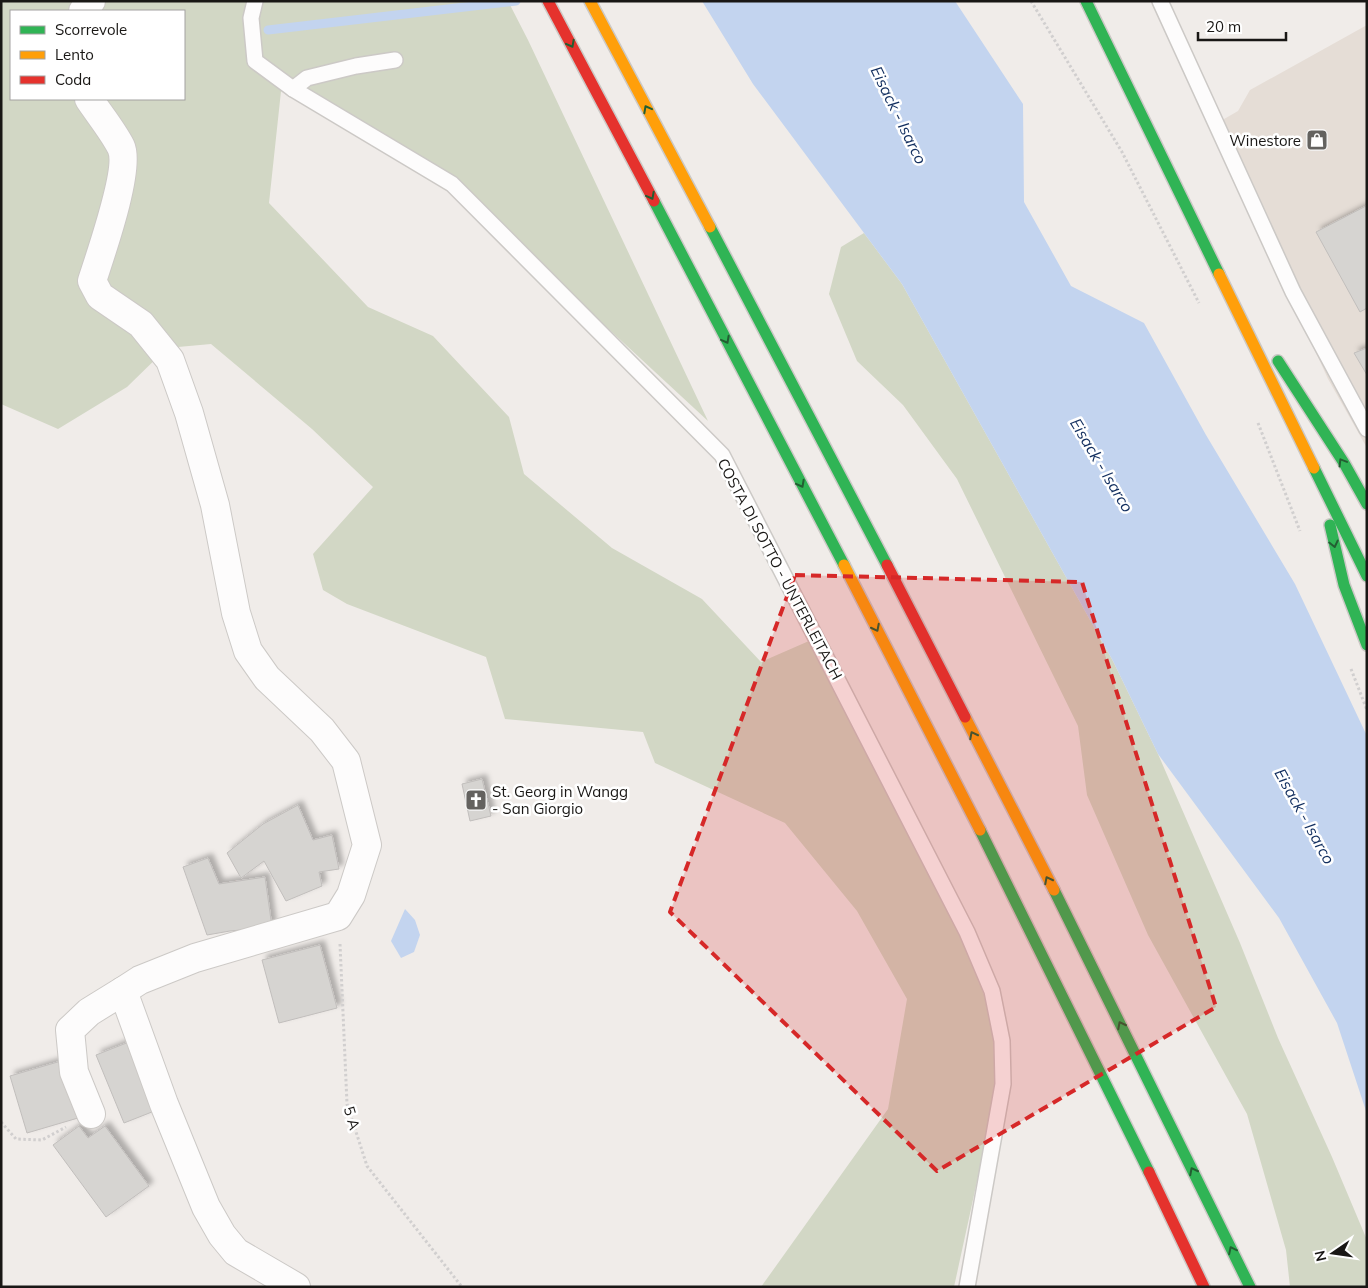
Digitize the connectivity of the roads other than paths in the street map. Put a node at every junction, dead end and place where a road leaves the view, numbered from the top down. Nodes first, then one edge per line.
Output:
1 (255, 1) edge
2 (548, 1) edge
3 (590, 1) edge
4 (1086, 1) edge
5 (1160, 1) edge
6 (395, 60) dead end
7 (293, 89) junction
8 (90, 100) edge
9 (1209, 253) junction
10 (1263, 337) dead end
11 (1274, 354) dead end
12 (1367, 429) edge
13 (1320, 480) junction
14 (1367, 504) edge
15 (1367, 576) edge
16 (1367, 645) edge
17 (123, 992) junction
18 (91, 1114) road end
19 (296, 1287) edge
20 (967, 1287) edge
21 (1204, 1287) edge
22 (1250, 1287) edge

1 - 7 lane, COSTA DI SOTTO - UNTERLEITACH
2 -> 21 main road
22 -> 3 main road
4 - 9 main road
5 - 12 lane
6 - 7 lane
7 - 20 lane, COSTA DI SOTTO - UNTERLEITACH
8 - 17 street
9 - 10 main road
9 - 13 main road
14 -> 11 main road
13 - 15 main road
13 -> 16 main road
17 - 18 street
17 - 19 street

